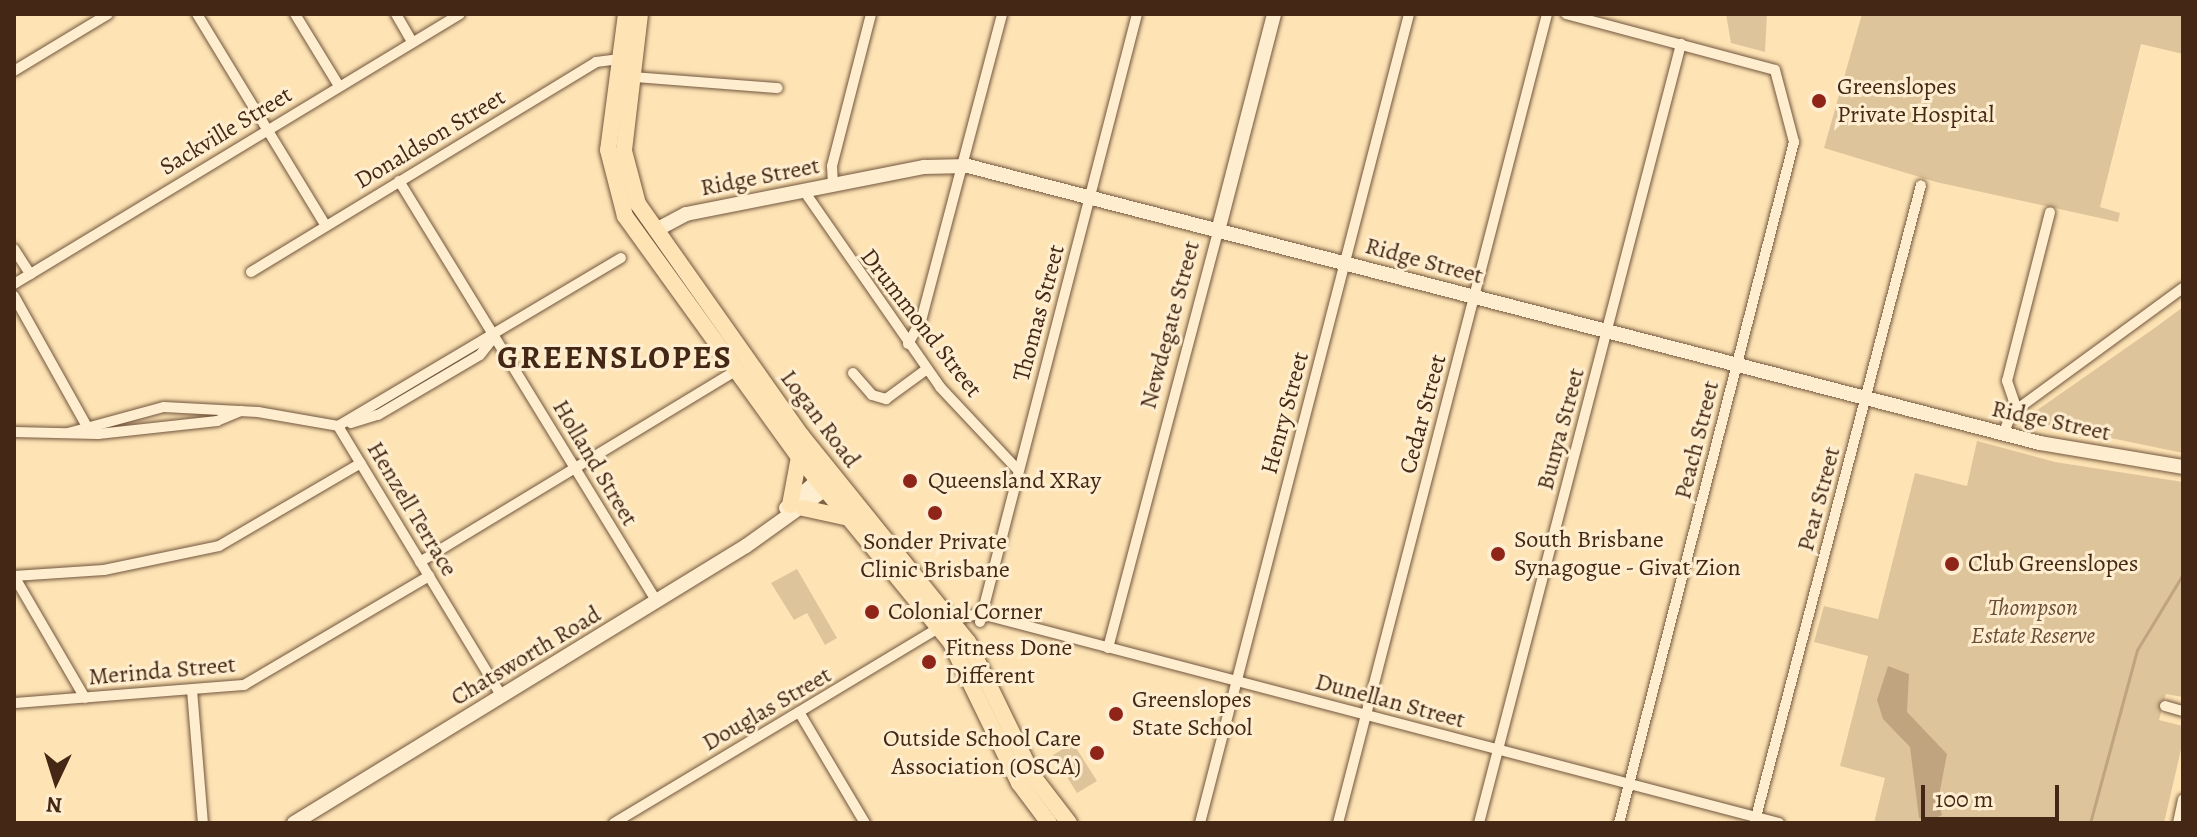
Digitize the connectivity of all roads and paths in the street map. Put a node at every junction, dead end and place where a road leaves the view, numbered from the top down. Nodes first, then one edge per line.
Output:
1 (108, 14) edge
2 (197, 14) edge
3 (295, 14) edge
4 (396, 14) edge
5 (460, 14) edge
6 (626, 14) edge
7 (640, 14) edge
8 (871, 14) edge
9 (1002, 14) edge
10 (1137, 14) edge
11 (1274, 14) edge
12 (1409, 14) edge
13 (1547, 14) edge
14 (1566, 14) edge
15 (412, 42) junction
16 (1681, 44) junction
17 (627, 68) junction
18 (14, 71) edge
19 (339, 86) junction
20 (778, 88) dead end
21 (268, 129) junction
22 (961, 165) junction
23 (399, 181) junction
24 (833, 185) junction
25 (1921, 185) dead end
26 (804, 191) junction
27 (1090, 197) junction
28 (2050, 212) dead end
29 (326, 226) junction
30 (656, 230) junction
31 (1218, 231) junction
32 (646, 247) junction
33 (14, 249) edge
34 (621, 258) dead end
35 (1345, 264) junction
36 (251, 272) dead end
37 (30, 274) junction
38 (14, 284) edge
39 (2183, 288) edge
40 (14, 296) edge
41 (1474, 297) junction
42 (1607, 332) junction
43 (494, 337) junction
44 (908, 344) junction
45 (1737, 365) junction
46 (927, 369) junction
47 (735, 371) junction
48 (853, 373) dead end
49 (1866, 399) junction
50 (2017, 410) junction
51 (226, 413) junction
52 (340, 426) junction
53 (89, 430) junction
54 (14, 432) edge
55 (2003, 434) junction
56 (799, 457) junction
57 (361, 463) junction
58 (2183, 467) edge
59 (575, 468) junction
60 (1018, 470) junction
61 (827, 481) junction
62 (796, 506) junction
63 (849, 518) junction
64 (420, 562) junction
65 (15, 574) edge
66 (429, 576) junction
67 (657, 602) junction
68 (983, 618) junction
69 (944, 623) junction
70 (968, 642) junction
71 (1108, 648) junction
72 (1237, 681) junction
73 (192, 690) junction
74 (502, 697) junction
75 (85, 698) junction
76 (14, 703) edge
77 (2165, 706) dead end
78 (2183, 711) edge
79 (799, 712) junction
80 (1366, 715) junction
81 (1498, 750) junction
82 (1629, 784) junction
83 (2183, 800) edge
84 (1756, 820) edge
85 (203, 823) edge
86 (296, 823) edge
87 (614, 823) edge
88 (865, 823) edge
89 (1049, 823) edge
90 (1069, 823) edge
91 (1200, 823) edge
92 (1338, 823) edge
93 (1479, 823) edge
94 (1619, 823) edge
95 (1779, 823) edge
96 (2178, 823) edge

1 - 18 street
2 - 21 street
3 - 19 street
4 - 15 street
5 - 15 street, Sackville Street
6 - 17 main road, Logan Road
7 - 17 main road, Logan Road
8 - 24 street
9 - 22 street
10 - 27 street, Thomas Street
11 - 31 street, Newdegate Street
12 - 35 street, Henry Street
13 - 41 street, Cedar Street
14 - 16 street
15 - 19 street, Sackville Street
16 - 42 street, Bunya Street
16 - 45 street, Peach Street
17 - 20 street
17 - 23 street, Donaldson Street
17 - 30 main road, Logan Road
17 - 32 main road, Logan Road
19 - 21 street, Sackville Street
21 - 29 street
21 - 37 street, Sackville Street
22 - 24 street, Ridge Street
22 - 27 street, Ridge Street
22 - 44 street
23 - 29 street, Donaldson Street
23 - 43 street, Holland Street
24 - 26 street, Ridge Street
25 - 49 street, Pear Street
26 - 30 street, Ridge Street
26 - 44 street, Drummond Street
27 - 31 street, Ridge Street
27 - 60 street, Thomas Street
28 - 50 street
29 - 36 street, Donaldson Street
30 - 32 main road
30 - 61 main road, Logan Road
31 - 35 street, Ridge Street
31 - 71 street, Newdegate Street
32 - 47 main road, Logan Road
33 - 37 street
34 - 43 street
35 - 41 street, Ridge Street
35 - 72 street, Henry Street
37 - 38 street, Sackville Street
39 - 50 street
40 - 53 street
41 - 42 street, Ridge Street
41 - 80 street, Cedar Street
42 - 45 street, Ridge Street
42 - 81 street, Bunya Street
43 - 52 street
43 - 59 street, Holland Street
44 - 46 street, Drummond Street
45 - 49 street, Ridge Street
45 - 82 street, Peach Street
46 - 48 street
46 - 60 street, Drummond Street
47 - 56 main road, Logan Road
47 - 59 street
49 - 55 street, Ridge Street
49 - 84 street, Pear Street
50 - 55 street
51 - 52 street, Henzell Terrace
51 - 53 street, Henzell Terrace
51 - 53 street, Henzell Terrace
52 - 57 street, Henzell Terrace
53 - 54 street, Henzell Terrace
55 - 58 street, Ridge Street
56 - 61 main road, Logan Road
56 - 62 main road
57 - 64 street, Henzell Terrace
57 - 65 street
59 - 64 street
59 - 67 street, Holland Street
60 - 68 street, Thomas Street
61 - 62 street, Chatsworth Road
61 - 63 main road, Logan Road
61 - 69 main road, Logan Road
62 - 63 main road
62 - 67 street, Chatsworth Road
63 - 69 main road, Logan Road
64 - 66 street, Henzell Terrace
65 - 75 street
66 - 73 street, Merinda Street
66 - 74 street, Henzell Terrace
67 - 74 street, Chatsworth Road
68 - 69 street, Dunellan Street
68 - 70 street
68 - 71 street, Dunellan Street
69 - 70 main road, Logan Road
69 - 79 street, Douglas Street
69 - 89 main road, Logan Road
70 - 90 main road, Logan Road
71 - 72 street, Dunellan Street
72 - 80 street, Dunellan Street
72 - 91 street, Henry Street
73 - 75 street, Merinda Street
73 - 85 street
74 - 86 street, Chatsworth Road
75 - 76 street, Merinda Street
77 - 78 street
79 - 87 street, Douglas Street
79 - 88 street
80 - 81 street, Dunellan Street
80 - 92 street, Cedar Street
81 - 82 street, Dunellan Street
81 - 93 street, Bunya Street
82 - 84 street, Dunellan Street
82 - 94 street, Peach Street
83 - 96 street
84 - 95 street, Dunellan Street

